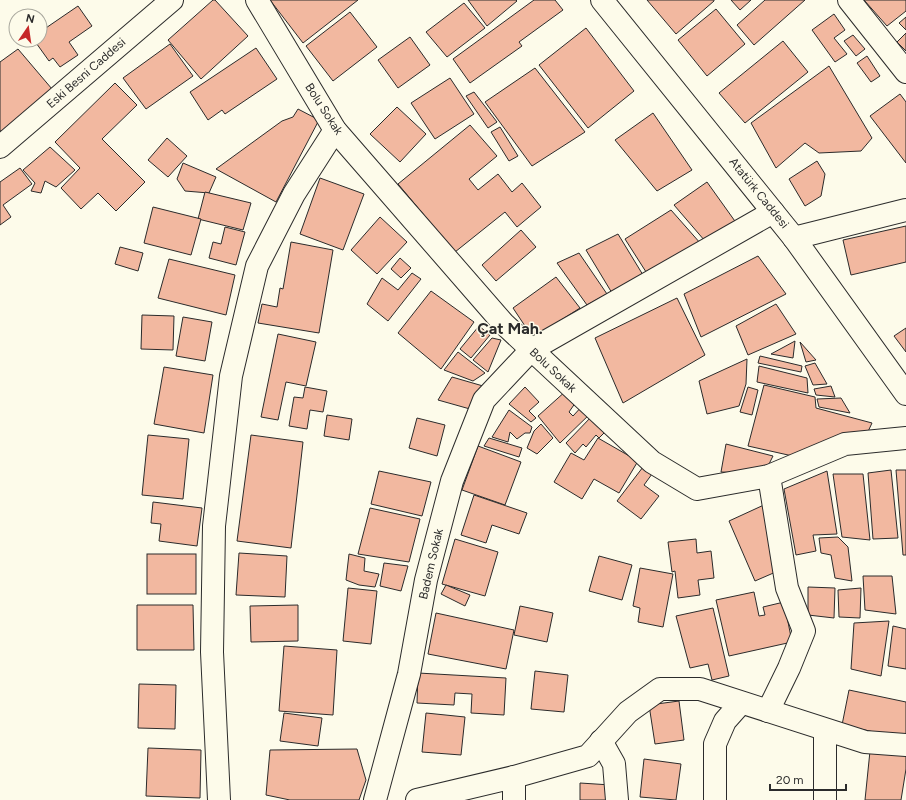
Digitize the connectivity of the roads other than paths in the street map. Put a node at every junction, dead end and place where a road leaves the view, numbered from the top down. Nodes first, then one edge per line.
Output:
1 (172, 0) edge
2 (257, 0) edge
3 (602, 0) edge
4 (849, 0) edge
5 (906, 72) edge
6 (335, 130) junction
7 (0, 147) edge
8 (906, 210) edge
9 (773, 212) junction
10 (794, 238) junction
11 (531, 350) junction
12 (906, 394) edge
13 (906, 438) edge
14 (769, 476) junction
15 (741, 703) junction
16 (768, 711) junction
17 (825, 730) junction
18 (601, 741) junction
19 (906, 745) edge
20 (514, 777) junction
21 (219, 800) edge
22 (375, 800) edge
23 (417, 800) edge
24 (514, 800) edge
25 (617, 800) edge
26 (714, 800) edge
27 (825, 800) edge

1 - 7 street, Eski Besni Caddesi
2 - 6 street, Bolu Sokak
3 - 9 street, Atatürk Caddesi
4 - 5 street
6 - 11 street, Bolu Sokak
6 - 21 street
8 - 10 street
9 - 10 street, Atatürk Caddesi
9 - 11 street, Badem Sokak
10 - 12 street, Atatürk Caddesi
11 - 14 street, Bolu Sokak
11 - 22 street, Badem Sokak
13 - 14 street, Bolu Sokak
14 - 16 street
15 - 16 street
15 - 18 street
15 - 26 street
16 - 17 street
17 - 19 street
17 - 27 street
18 - 20 street
18 - 25 street
20 - 23 street
20 - 24 street

